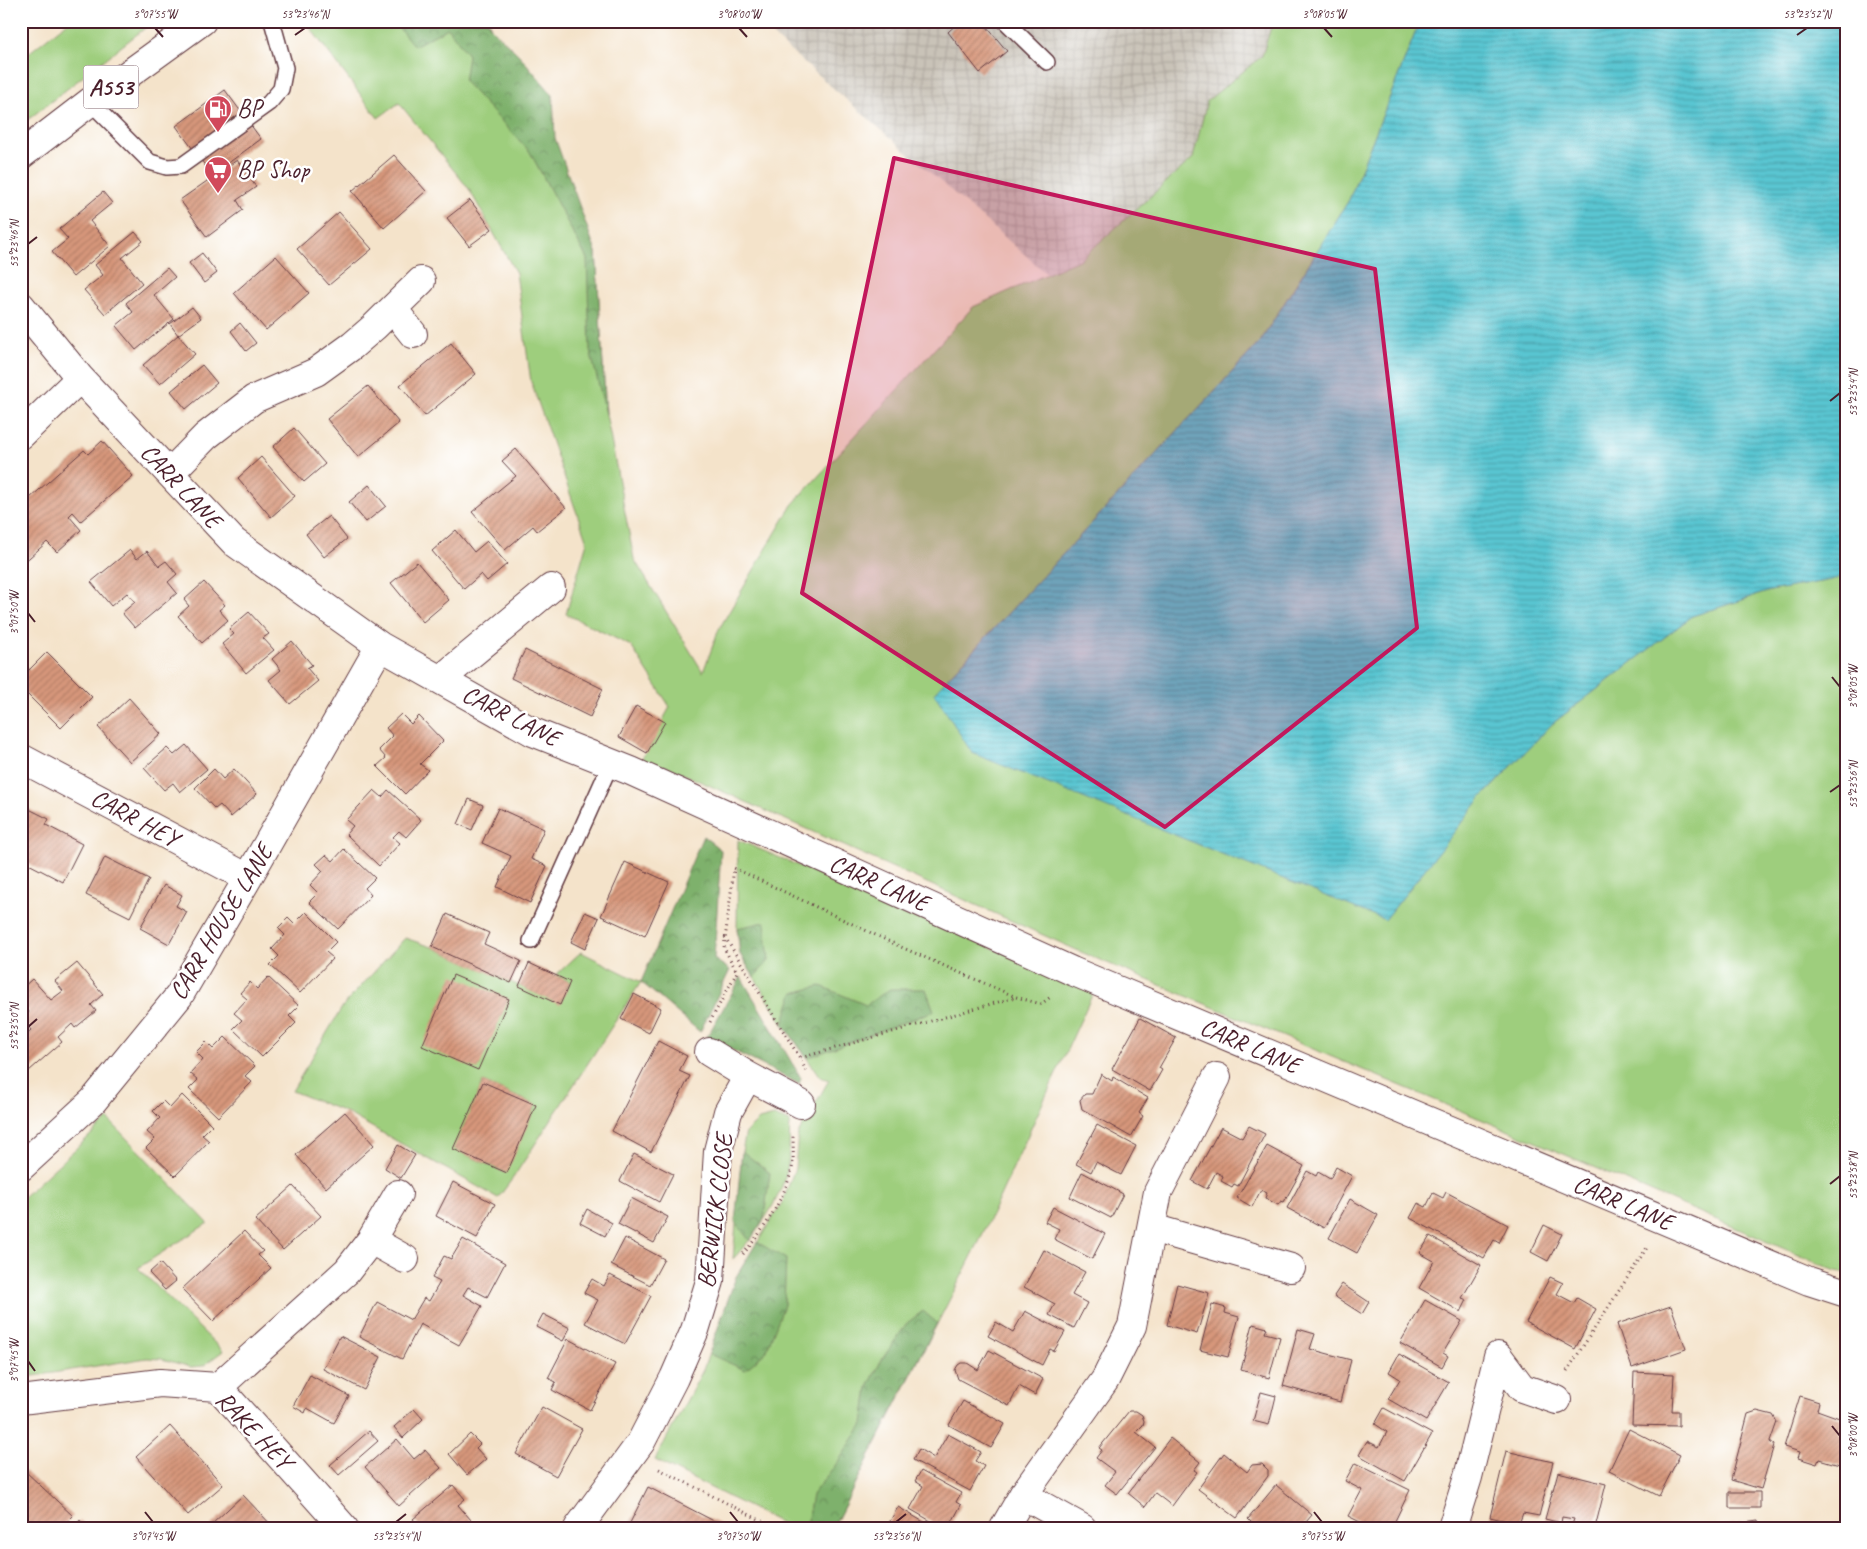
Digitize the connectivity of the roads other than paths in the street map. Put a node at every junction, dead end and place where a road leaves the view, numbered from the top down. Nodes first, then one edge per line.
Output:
1 (202, 21) edge
2 (272, 21) edge
3 (1005, 21) edge
4 (1047, 62) dead end
5 (90, 102) junction
6 (21, 156) edge
7 (421, 281) dead end
8 (21, 306) edge
9 (393, 309) junction
10 (413, 334) dead end
11 (80, 378) junction
12 (21, 435) edge
13 (170, 473) junction
14 (552, 588) dead end
15 (380, 646) junction
16 (441, 679) junction
17 (21, 758) edge
18 (611, 763) junction
19 (248, 878) junction
20 (532, 941) dead end
21 (709, 1052) road end
22 (748, 1076) junction
23 (1217, 1077) dead end
24 (797, 1102) road end
25 (21, 1167) edge
26 (398, 1194) dead end
27 (1152, 1228) junction
28 (372, 1240) junction
29 (405, 1259) dead end
30 (1291, 1268) dead end
31 (1846, 1293) edge
32 (218, 1387) junction
33 (1554, 1399) road end
34 (21, 1400) edge
35 (1022, 1495) junction
36 (344, 1528) edge
37 (578, 1528) edge
38 (1004, 1528) edge
39 (1082, 1528) edge
40 (1452, 1528) edge

1 - 5 street, A553
2 - 5 lane
3 - 4 lane
5 - 6 street, A553
7 - 9 street
8 - 11 street, CARR LANE
9 - 10 street
9 - 13 street
11 - 12 street
11 - 13 street, CARR LANE
13 - 15 street, CARR LANE
14 - 16 street
15 - 16 street, CARR LANE
15 - 19 street, CARR HOUSE LANE
16 - 18 street, CARR LANE
17 - 19 street, CARR HEY
18 - 20 lane
18 - 31 street, CARR LANE
19 - 25 street, CARR HOUSE LANE
21 - 22 street
22 - 24 street
22 - 37 street, BERWICK CLOSE
23 - 27 street
26 - 28 street
27 - 30 street
27 - 35 street
28 - 29 street
28 - 32 street
32 - 34 street, RAKE HEY
32 - 36 street, RAKE HEY
33 - 40 street
35 - 38 street
35 - 39 street

